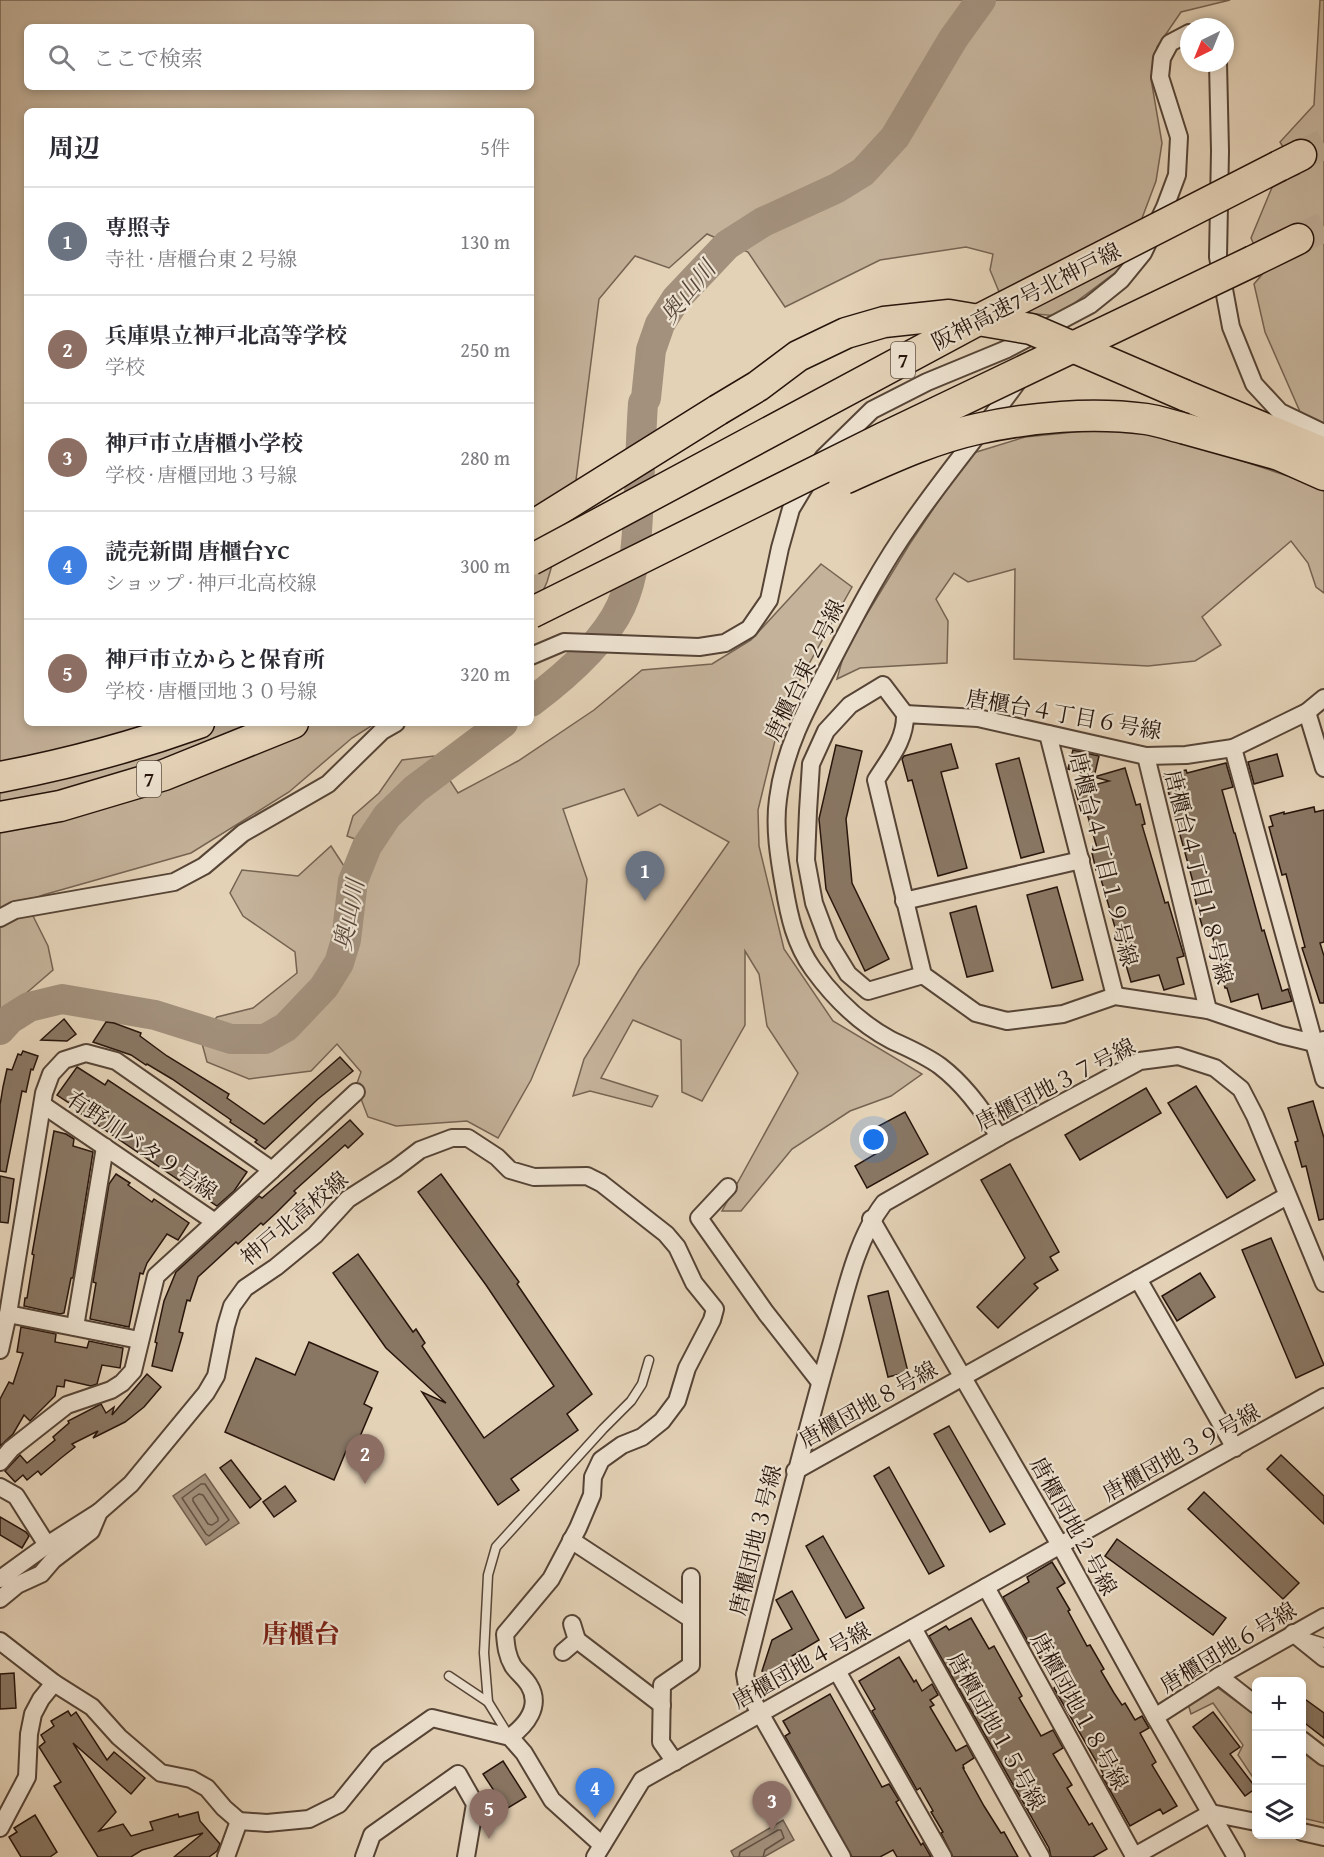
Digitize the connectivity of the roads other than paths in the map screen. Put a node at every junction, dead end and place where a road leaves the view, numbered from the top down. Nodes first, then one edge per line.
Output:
1 (1180, 37) edge
2 (1218, 72) edge
3 (1290, 161) tunnel mouth
4 (1298, 239) tunnel mouth
5 (1042, 329) junction
6 (1324, 433) edge
7 (1324, 453) edge
8 (1324, 475) edge
9 (534, 525) edge
10 (534, 558) edge
11 (534, 612) edge
12 (534, 612) edge
13 (534, 655) edge
14 (1324, 698) edge
15 (1307, 712) junction
16 (905, 714) junction
17 (191, 726) edge
18 (286, 726) edge
19 (390, 726) edge
20 (1048, 734) junction
21 (1233, 748) junction
22 (1146, 756) junction
23 (1324, 768) edge
24 (0, 777) edge
25 (0, 817) edge
26 (1081, 860) junction
27 (904, 901) junction
28 (0, 918) edge
29 (923, 975) junction
30 (1115, 996) junction
31 (1208, 1010) junction
32 (1319, 1042) edge
33 (1324, 1079) edge
34 (356, 1092) dead end
35 (43, 1105) junction
36 (999, 1137) junction
37 (105, 1147) junction
38 (272, 1170) junction
39 (728, 1187) dead end
40 (1287, 1196) junction
41 (871, 1219) junction
42 (215, 1222) junction
43 (1138, 1279) junction
44 (1324, 1283) edge
45 (8, 1314) junction
46 (75, 1328) junction
47 (139, 1340) junction
48 (0, 1350) edge
49 (648, 1360) dead end
50 (963, 1377) junction
51 (820, 1382) junction
52 (1324, 1397) edge
53 (1234, 1448) junction
54 (0, 1462) edge
55 (795, 1471) junction
56 (0, 1487) edge
57 (99, 1512) junction
58 (572, 1540) junction
59 (47, 1545) junction
60 (1060, 1545) junction
61 (691, 1577) dead end
62 (0, 1579) edge
63 (986, 1587) junction
64 (0, 1599) edge
65 (1324, 1617) edge
66 (691, 1619) junction
67 (914, 1628) junction
68 (1293, 1634) junction
69 (0, 1641) edge
70 (1324, 1643) edge
71 (563, 1652) dead end
72 (1324, 1658) edge
73 (837, 1671) junction
74 (449, 1676) dead end
75 (1220, 1676) junction
76 (54, 1683) junction
77 (1252, 1701) edge
78 (488, 1702) junction
79 (662, 1705) junction
80 (761, 1714) junction
81 (1155, 1717) junction
82 (510, 1737) junction
83 (1306, 1743) edge
84 (1324, 1758) edge
85 (675, 1762) junction
86 (1211, 1813) junction
87 (239, 1821) junction
88 (1252, 1821) edge
89 (0, 1828) edge
90 (1306, 1833) edge
91 (1324, 1837) edge
92 (599, 1851) edge
93 (226, 1857) edge
94 (364, 1857) edge
95 (466, 1857) edge
96 (842, 1857) edge
97 (943, 1857) edge
98 (1041, 1857) edge
99 (1133, 1857) edge
100 (1236, 1857) edge

1 - 5 street
2 - 6 street
3 - 10 highway, 阪神高速7号北神戸線 / 7, bridge
4 - 11 highway, bridge
5 - 13 street
5 - 36 street, 唐櫃台東２号線
7 - 9 highway, bridge
8 - 12 highway, bridge
14 - 15 street, 唐櫃台４丁目６号線
15 - 21 street, 唐櫃台４丁目６号線
15 - 23 street
16 - 20 street, 唐櫃台４丁目６号線
16 - 27 street
16 - 29 street
17 - 24 highway, 7
18 - 25 highway, 7
19 - 28 street
20 - 22 street, 唐櫃台４丁目６号線
20 - 26 street, 唐櫃台４丁目１９号線
21 - 22 street, 唐櫃台４丁目６号線
21 - 32 street
22 - 31 street, 唐櫃台４丁目１８号線
26 - 27 street
26 - 30 street, 唐櫃台４丁目１９号線
27 - 29 street
29 - 30 street
30 - 31 street
31 - 32 street
32 - 33 street
34 - 38 street
35 - 37 street, 有野川バタ９号線
35 - 38 street
35 - 45 street
36 - 40 street, 唐櫃団地３７号線
36 - 41 street, 唐櫃団地３７号線
37 - 42 street, 有野川バタ９号線
37 - 46 street
38 - 42 street
39 - 51 street
40 - 43 street, 唐櫃団地８号線
40 - 44 street, 唐櫃団地３７号線
41 - 50 street, 唐櫃団地２号線
41 - 51 street, 唐櫃団地３号線
42 - 47 street
43 - 50 street, 唐櫃団地８号線
43 - 53 street
45 - 46 street
45 - 48 street
46 - 47 street
47 - 54 street
49 - 78 lane
50 - 55 street, 唐櫃団地８号線
50 - 60 street, 唐櫃団地２号線
51 - 55 street, 唐櫃団地３号線
52 - 53 street, 唐櫃団地３９号線
53 - 60 street, 唐櫃団地３９号線
55 - 80 street, 唐櫃団地３号線
56 - 59 street
57 - 58 street, 神戸北高校線
57 - 59 street
57 - 64 street, 神戸北高校線
58 - 66 street
58 - 82 street, 神戸北高校線
59 - 62 street
60 - 63 street, 唐櫃団地４号線
60 - 81 street, 唐櫃団地２号線
61 - 66 street
63 - 67 street, 唐櫃団地４号線
63 - 99 street, 唐櫃団地１８号線
65 - 68 street, 唐櫃団地６号線
66 - 79 street
67 - 73 street, 唐櫃団地４号線
67 - 98 street, 唐櫃団地１５号線
68 - 70 lane
68 - 72 street
68 - 75 street, 唐櫃団地６号線
69 - 76 street
71 - 79 street
73 - 80 street, 唐櫃団地４号線
73 - 97 street
74 - 78 lane
75 - 77 street
75 - 81 street, 唐櫃団地６号線
76 - 87 street
76 - 89 street
78 - 82 lane
79 - 85 street
80 - 85 street, 唐櫃団地４号線
80 - 96 street, 唐櫃団地３号線
81 - 86 street, 唐櫃団地２号線
82 - 87 street
82 - 92 street
83 - 84 street
85 - 92 street, 唐櫃団地４号線
86 - 88 street
86 - 99 street
86 - 100 street, 唐櫃団地２号線
87 - 93 street
90 - 91 street
94 - 95 street

